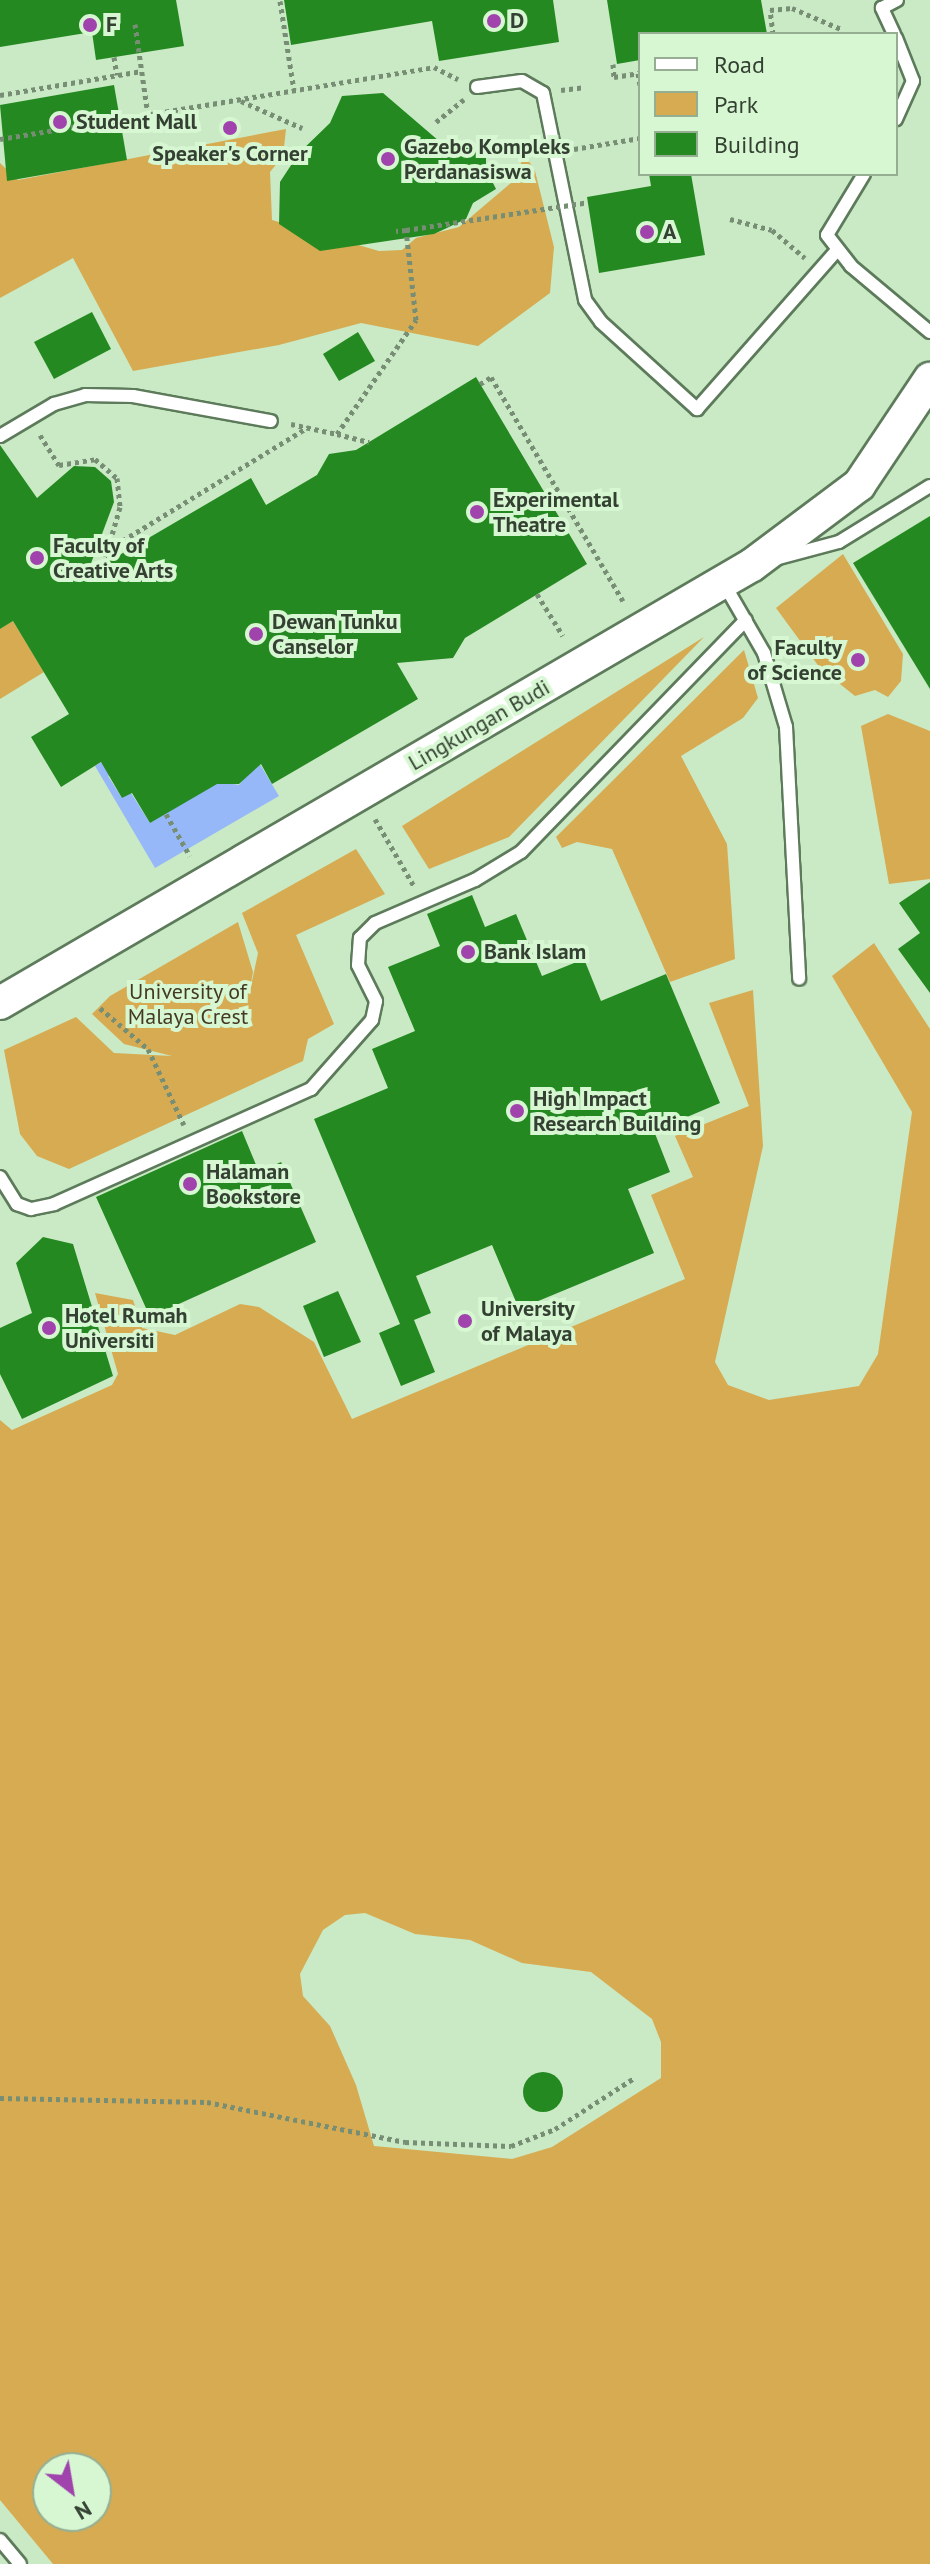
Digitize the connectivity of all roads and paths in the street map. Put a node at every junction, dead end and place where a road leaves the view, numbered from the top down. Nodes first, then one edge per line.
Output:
1 (897, 0) edge
2 (280, 1) edge
3 (135, 24) dead end
4 (841, 29) dead end
5 (773, 32) edge
6 (893, 32) edge
7 (898, 44) edge
8 (114, 57) dead end
9 (613, 64) dead end
10 (434, 67) dead end
11 (142, 71) junction
12 (638, 73) edge
13 (117, 75) junction
14 (477, 87) joint
15 (294, 90) junction
16 (0, 95) edge
17 (239, 100) junction
18 (148, 115) junction
19 (898, 115) edge
20 (436, 122) dead end
21 (302, 128) dead end
22 (638, 138) edge
23 (0, 139) edge
24 (556, 152) junction
25 (863, 176) edge
26 (588, 202) dead end
27 (730, 219) dead end
28 (406, 230) junction
29 (396, 231) dead end
30 (837, 250) junction
31 (819, 270) junction
32 (930, 332) edge
33 (480, 384) dead end
34 (924, 389) edge
35 (29, 417) junction
36 (271, 421) joint
37 (309, 426) junction
38 (337, 434) junction
39 (0, 436) edge
40 (369, 442) dead end
41 (930, 486) edge
42 (109, 549) junction
43 (752, 565) junction
44 (103, 566) dead end
45 (723, 582) junction
46 (537, 594) dead end
47 (623, 601) dead end
48 (746, 620) junction
49 (563, 636) dead end
50 (358, 796) junction
51 (166, 814) dead end
52 (187, 852) dead end
53 (422, 901) junction
54 (799, 979) dead end
55 (0, 1003) edge
56 (100, 1008) dead end
57 (193, 1144) junction
58 (0, 1177) edge
59 (634, 2078) dead end
60 (0, 2098) edge
61 (0, 2540) edge
62 (20, 2564) edge

1 - 6 lane
2 - 15 path
3 - 11 path
4 - 5 path
7 - 19 lane
8 - 13 path
9 - 12 path
10 - 15 path
11 - 13 path
11 - 18 path
13 - 16 path
14 - 20 path
14 - 24 lane
15 - 17 path
17 - 18 path
17 - 21 path
18 - 23 path
22 - 24 path
24 - 31 lane
25 - 30 lane
26 - 28 path, bridge
27 - 31 path
28 - 29 path
28 - 38 path
30 - 31 lane
30 - 32 lane
33 - 47 path
34 - 43 street, Lingkungan Budi
35 - 36 lane
35 - 39 lane
35 - 42 path
36 - 37 path
37 - 38 path
37 - 42 path
38 - 40 path
41 - 43 lane
42 - 44 path
43 - 45 street, Lingkungan Budi
45 - 48 lane
45 - 50 street, Lingkungan Budi
46 - 49 path
48 - 53 lane
48 - 54 lane
50 - 53 path
50 - 55 street, Lingkungan Budi
51 - 52 path
53 - 57 lane
56 - 57 path
57 - 58 lane
59 - 60 path
61 - 62 lane

